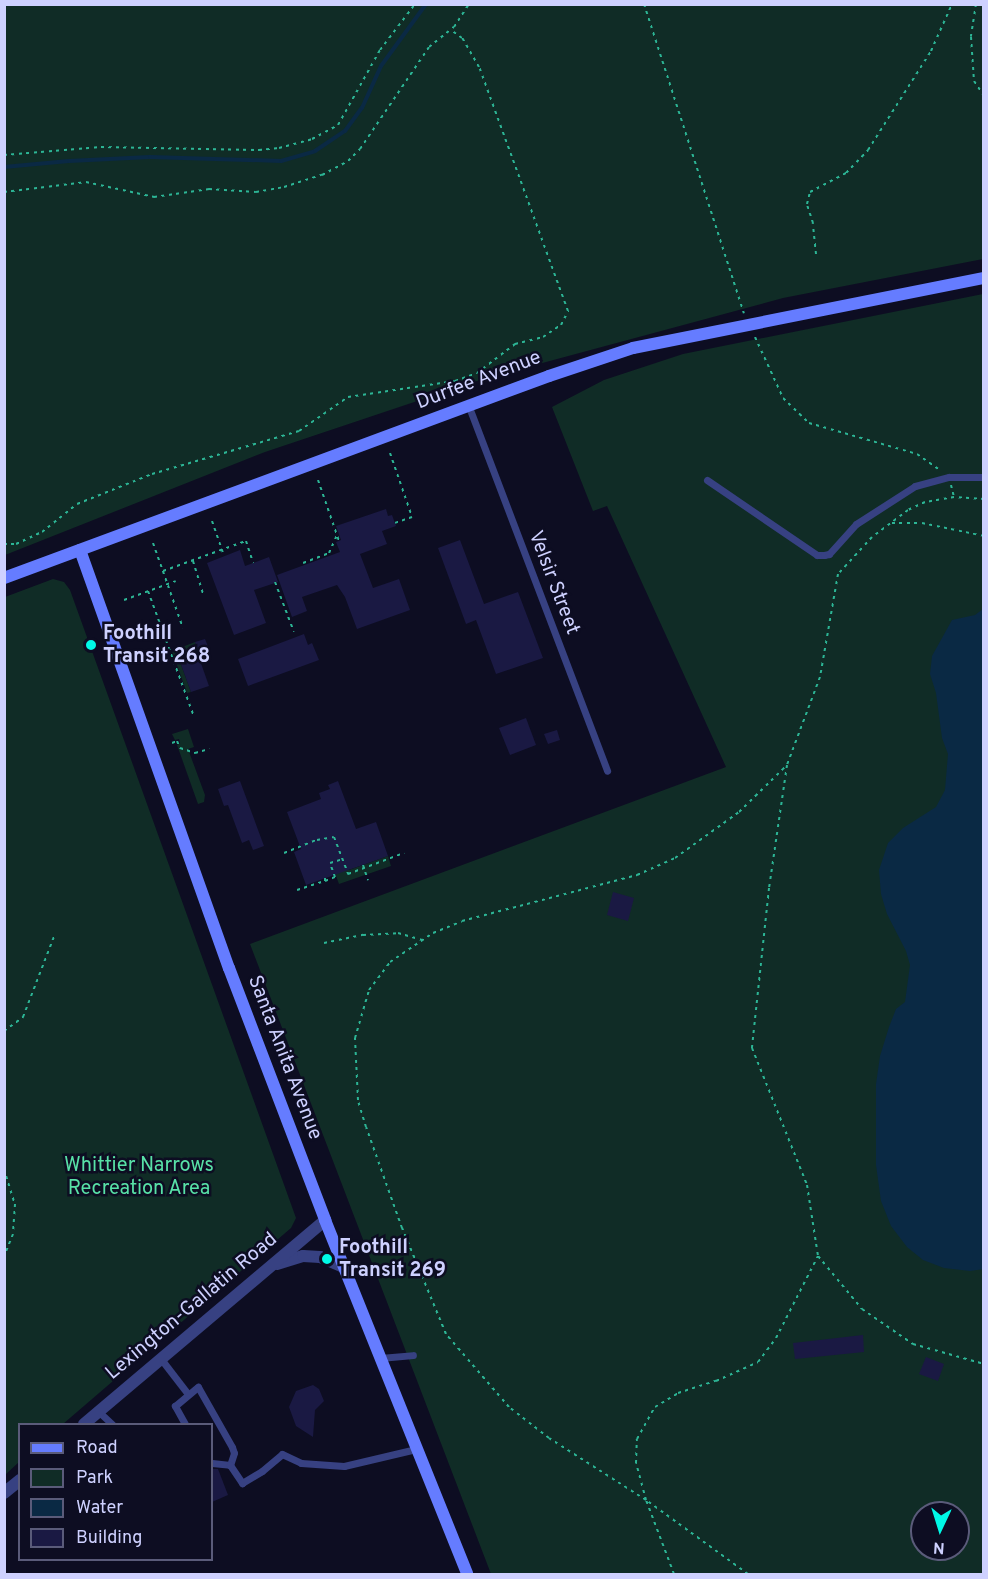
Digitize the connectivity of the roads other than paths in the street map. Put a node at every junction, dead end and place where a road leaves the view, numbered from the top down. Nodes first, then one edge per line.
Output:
1 (984, 278) edge
2 (469, 407) junction
3 (984, 477) edge
4 (707, 480) dead end
5 (80, 550) junction
6 (4, 579) edge
7 (607, 771) dead end
8 (325, 1220) junction
9 (270, 1266) junction
10 (344, 1268) junction
11 (413, 1355) dead end
12 (380, 1358) junction
13 (161, 1359) junction
14 (188, 1394) junction
15 (99, 1412) junction
16 (86, 1423) edge
17 (110, 1423) edge
18 (184, 1423) edge
19 (416, 1449) junction
20 (213, 1463) edge
21 (230, 1465) junction
22 (18, 1482) edge
23 (4, 1493) edge
24 (467, 1575) edge

1 - 2 main road, Durfee Avenue
2 - 5 main road, Durfee Avenue
2 - 7 lane, Velsir Street
3 - 4 lane
5 - 6 main road, Durfee Avenue
5 - 8 main road, Santa Anita Avenue
8 - 9 street, Lexington-Gallatin Road
8 - 10 main road, Santa Anita Avenue
9 - 10 street
9 - 13 street, Lexington-Gallatin Road
10 - 12 main road, Santa Anita Avenue
11 - 12 lane
12 - 19 main road, Santa Anita Avenue
13 - 14 lane
13 - 15 street, Lexington-Gallatin Road
14 - 18 lane
14 - 21 lane
15 - 16 street, Lexington-Gallatin Road
15 - 17 lane
19 - 21 lane
19 - 24 main road, Santa Anita Avenue
20 - 21 lane
22 - 23 street

